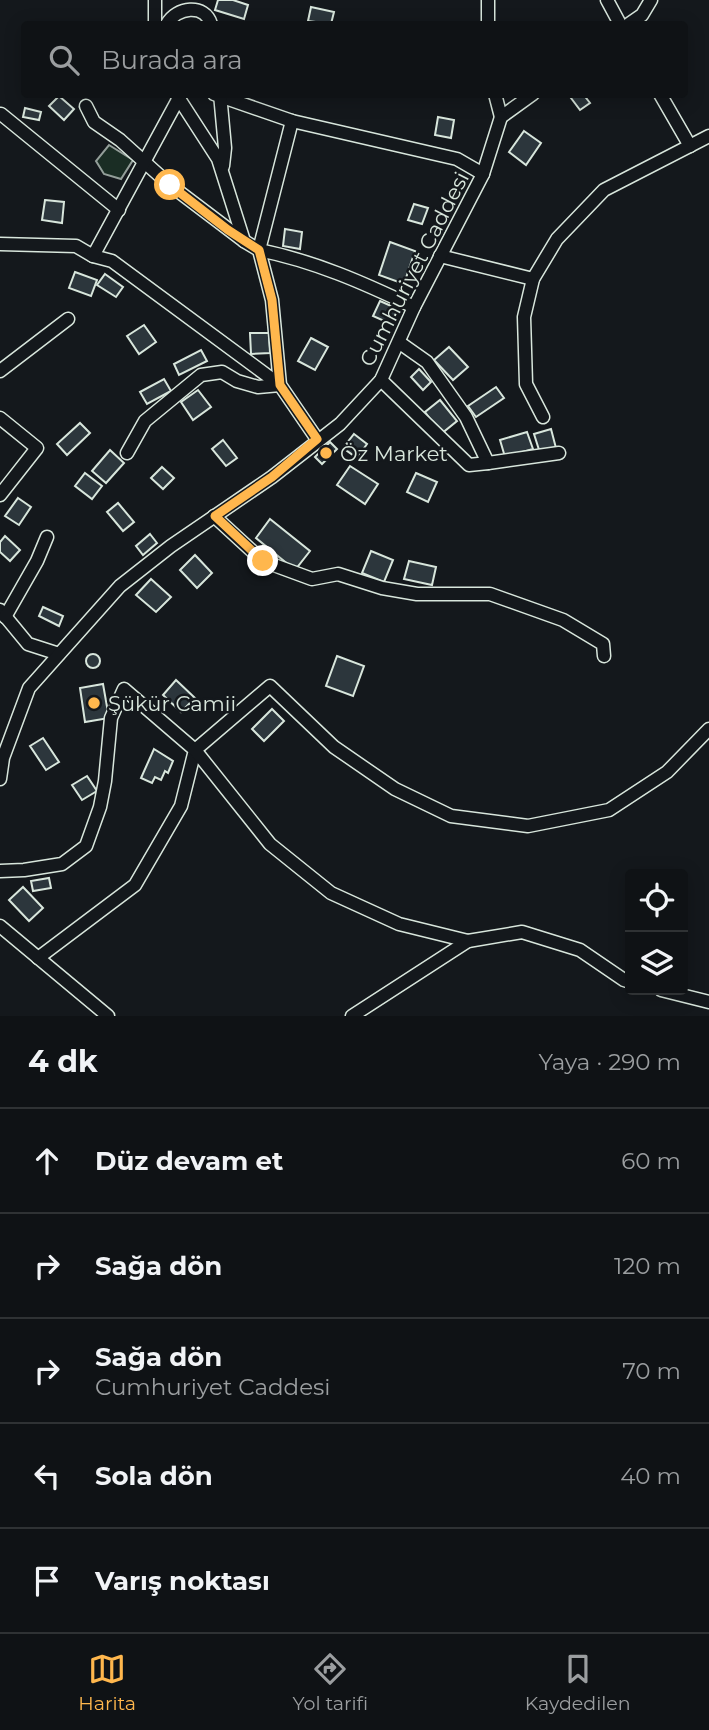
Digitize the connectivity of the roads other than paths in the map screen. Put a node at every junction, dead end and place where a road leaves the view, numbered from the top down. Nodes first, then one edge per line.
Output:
1 (155, 0) edge
2 (488, 0) edge
3 (607, 0) edge
4 (651, 0) edge
5 (155, 21) edge
6 (170, 21) edge
7 (210, 21) edge
8 (488, 21) edge
9 (618, 21) edge
10 (633, 21) edge
11 (179, 98) edge
12 (183, 98) edge
13 (218, 98) edge
14 (227, 98) edge
15 (496, 98) edge
16 (527, 98) edge
17 (662, 98) edge
18 (86, 106) dead end
19 (1, 114) edge
20 (501, 117) junction
21 (292, 121) junction
22 (709, 136) edge
23 (690, 146) junction
24 (145, 164) junction
25 (222, 170) junction
26 (483, 174) junction
27 (119, 210) junction
28 (244, 241) junction
29 (0, 244) edge
30 (259, 250) junction
31 (93, 256) junction
32 (440, 256) junction
33 (533, 279) junction
34 (414, 307) junction
35 (68, 319) dead end
36 (400, 343) junction
37 (0, 371) edge
38 (381, 380) junction
39 (280, 385) junction
40 (543, 417) dead end
41 (0, 418) edge
42 (317, 439) junction
43 (127, 453) dead end
44 (559, 453) dead end
45 (488, 463) junction
46 (0, 495) edge
47 (215, 516) junction
48 (47, 537) dead end
49 (2, 613) edge
50 (59, 654) junction
51 (604, 656) dead end
52 (709, 729) edge
53 (195, 750) junction
54 (1, 761) edge
55 (0, 779) edge
56 (0, 871) edge
57 (0, 926) edge
58 (468, 941) junction
59 (38, 958) junction
60 (625, 980) edge
61 (681, 995) edge
62 (709, 1002) edge
63 (107, 1016) edge
64 (352, 1016) edge

1 - 5 street
2 - 8 street
3 - 9 street
4 - 10 street
6 - 7 street
11 - 24 street
12 - 25 street
13 - 25 street
14 - 21 street
15 - 20 street
16 - 20 street
17 - 23 street
18 - 24 street
19 - 27 street
20 - 26 street, Cumhuriyet Caddesi
21 - 26 street
21 - 30 street
22 - 23 street
23 - 33 street
24 - 27 street
24 - 28 street
25 - 28 street
26 - 32 street, Cumhuriyet Caddesi
27 - 31 street
28 - 30 street
29 - 31 street
30 - 34 street
30 - 39 street
31 - 39 street
32 - 33 street
32 - 34 street, Cumhuriyet Caddesi
33 - 40 street
34 - 36 street, Cumhuriyet Caddesi
35 - 37 street
36 - 38 street, Cumhuriyet Caddesi
36 - 45 street
38 - 42 street, Cumhuriyet Caddesi
38 - 45 street
39 - 42 street
39 - 43 street
41 - 46 street
42 - 47 street, Cumhuriyet Caddesi
44 - 45 street
47 - 50 street, Cumhuriyet Caddesi
47 - 51 street
48 - 49 street
49 - 50 street
50 - 54 street, Cumhuriyet Caddesi
52 - 53 street
53 - 56 street
53 - 58 street
53 - 59 street
54 - 55 street, Cumhuriyet Caddesi
57 - 59 street
58 - 60 street
58 - 64 street
59 - 63 street
61 - 62 street

